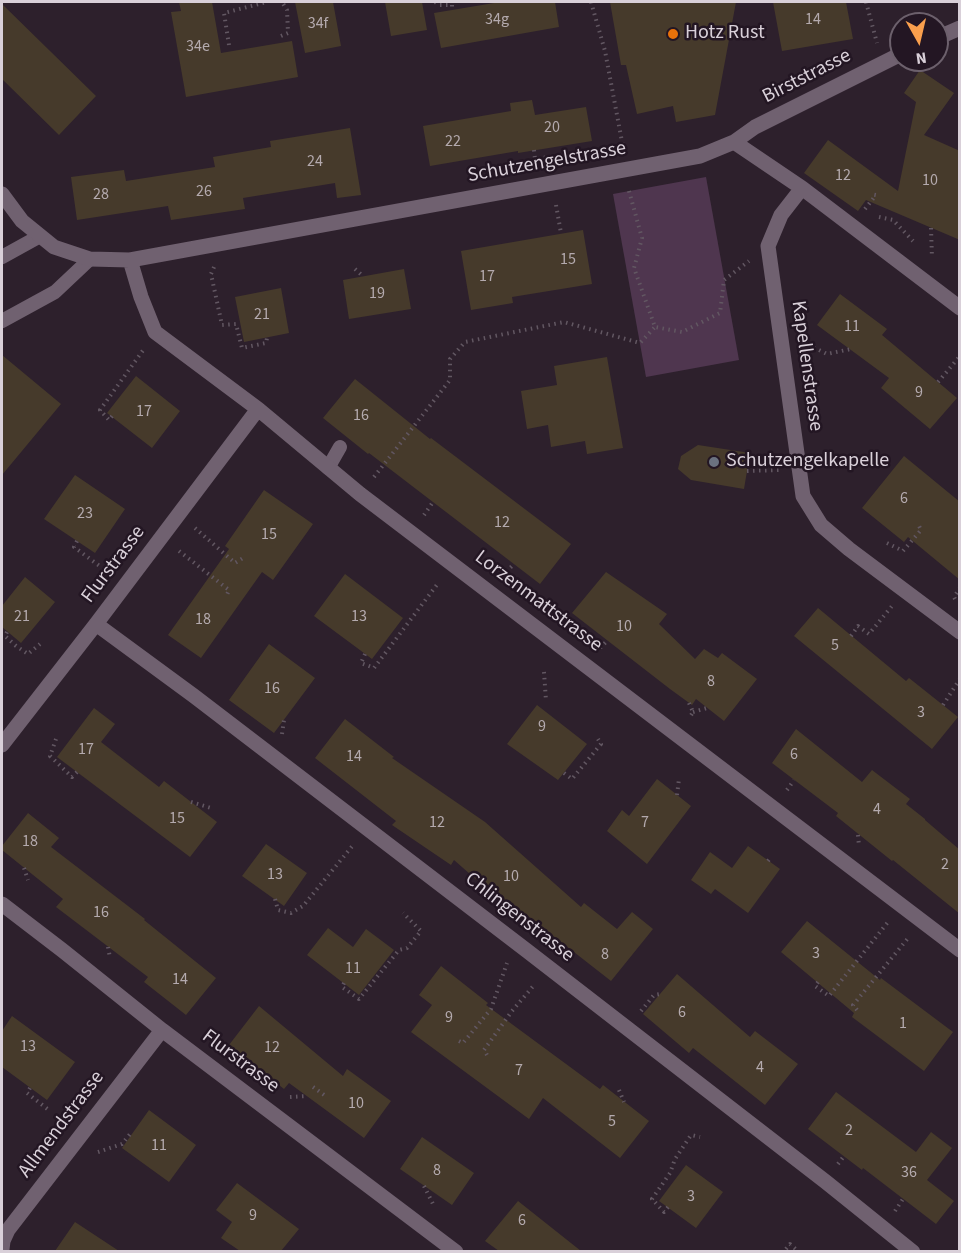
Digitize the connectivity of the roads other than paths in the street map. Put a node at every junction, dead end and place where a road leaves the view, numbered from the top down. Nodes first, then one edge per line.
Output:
1 (889, 60) edge
2 (734, 142) junction
3 (802, 188) junction
4 (2, 194) edge
5 (40, 236) junction
6 (2, 257) edge
7 (90, 260) junction
8 (130, 260) junction
9 (960, 308) edge
10 (2, 321) edge
11 (258, 409) junction
12 (340, 447) dead end
13 (328, 468) junction
14 (96, 624) junction
15 (960, 632) edge
16 (2, 745) edge
17 (2, 904) edge
18 (960, 950) edge
19 (162, 1030) junction
20 (2, 1249) edge
21 (456, 1251) edge
22 (913, 1251) edge

1 - 2 street, Birststrasse
2 - 3 street
2 - 8 street, Schutzengelstrasse
3 - 9 street
3 - 15 street, Kapellenstrasse
4 - 5 street, Schutzengelstrasse
5 - 6 lane
5 - 7 street, Schutzengelstrasse
7 - 8 street, Schutzengelstrasse
7 - 10 lane
8 - 11 street, Lorzenmattstrasse
11 - 13 street, Lorzenmattstrasse
11 - 14 street, Flurstrasse
12 - 13 lane
13 - 18 street, Lorzenmattstrasse
14 - 16 street, Flurstrasse
14 - 22 street, Chlingenstrasse
17 - 19 street, Flurstrasse
19 - 20 street, Allmendstrasse
19 - 21 street, Flurstrasse

